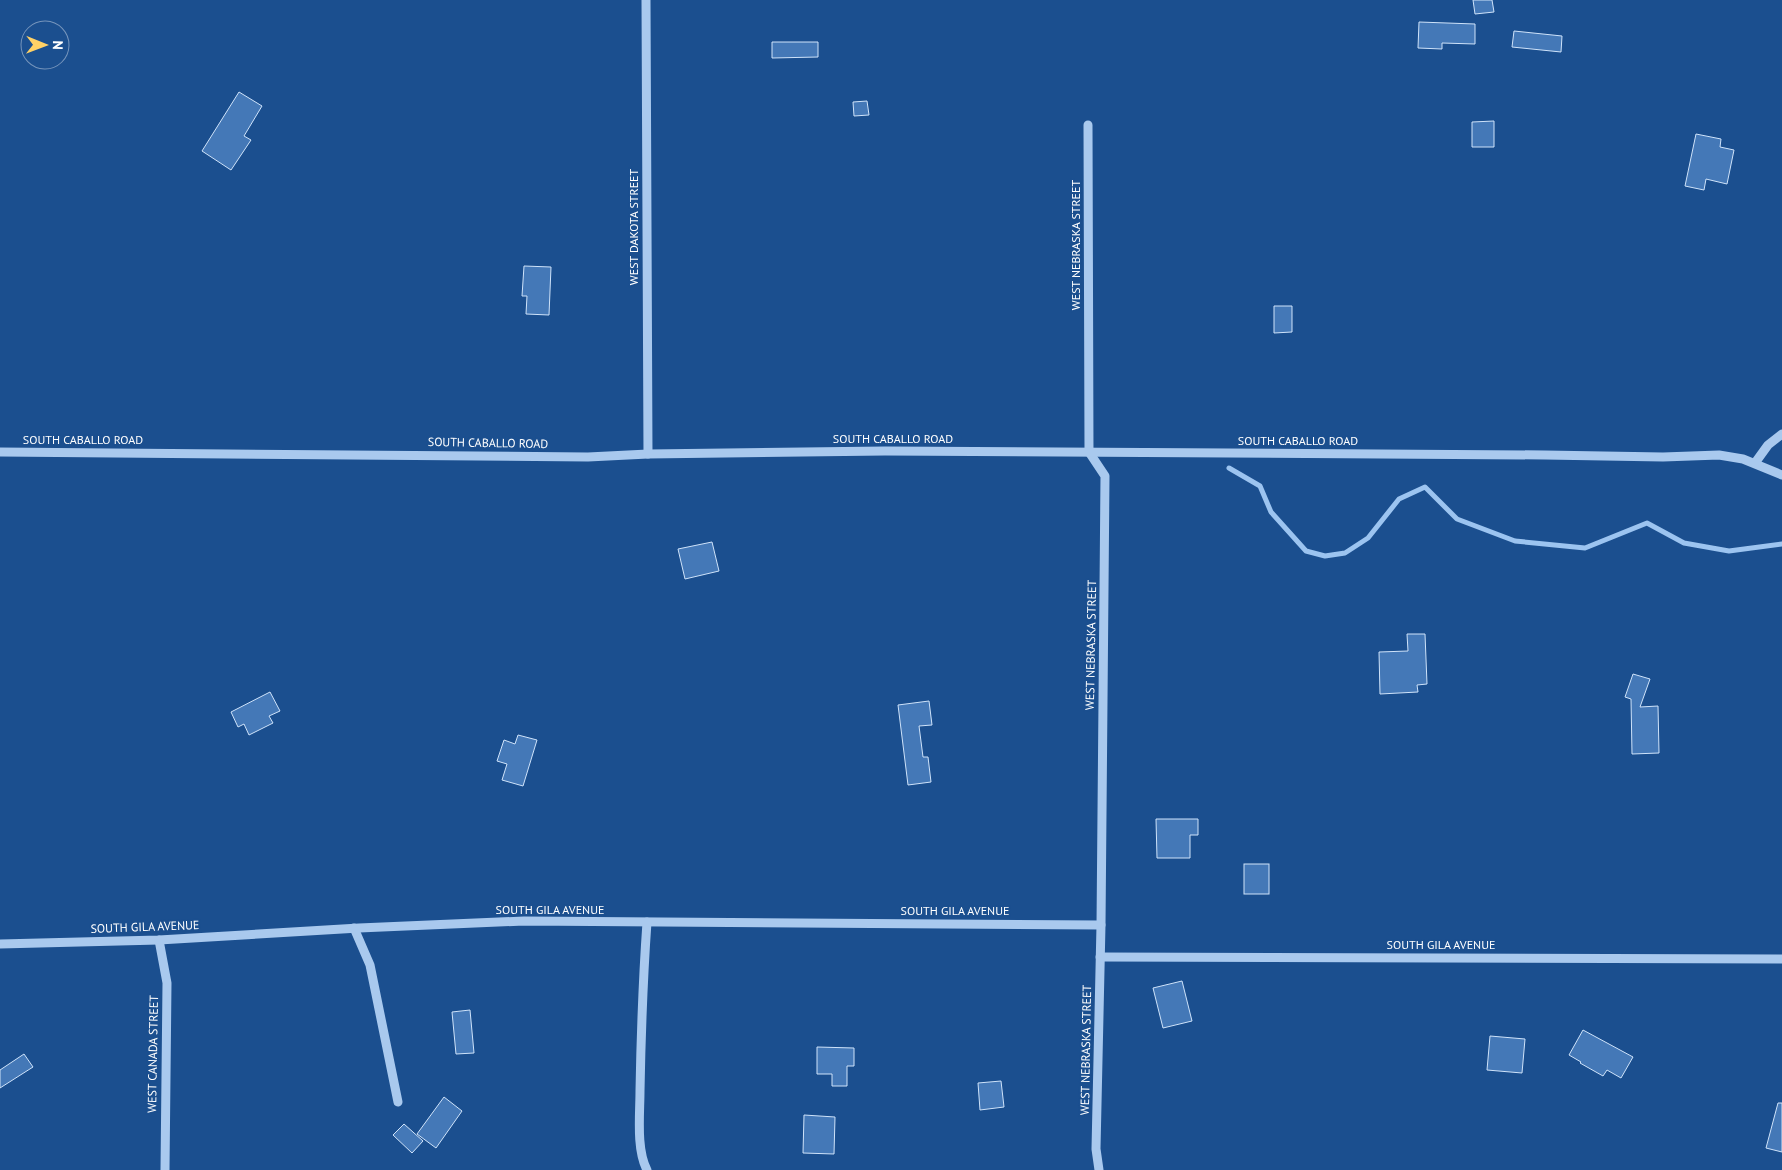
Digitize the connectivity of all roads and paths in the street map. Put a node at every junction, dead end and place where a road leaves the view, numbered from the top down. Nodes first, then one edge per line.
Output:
1 (646, 0) edge
2 (1088, 125) dead end
3 (1782, 434) edge
4 (0, 452) edge
5 (1089, 452) junction
6 (648, 454) junction
7 (1755, 463) junction
8 (1782, 475) edge
9 (647, 922) junction
10 (1101, 925) junction
11 (354, 928) junction
12 (159, 940) junction
13 (0, 944) edge
14 (1100, 957) junction
15 (1782, 959) edge
16 (398, 1102) dead end
17 (165, 1170) edge
18 (647, 1170) edge
19 (1099, 1170) edge

1 - 6 street, WEST DAKOTA STREET
2 - 5 street, WEST NEBRASKA STREET
3 - 7 street
4 - 6 street, SOUTH CABALLO ROAD
5 - 6 street, SOUTH CABALLO ROAD
5 - 7 street, SOUTH CABALLO ROAD
5 - 10 street, WEST NEBRASKA STREET
7 - 8 street, SOUTH CABALLO ROAD
9 - 10 street, SOUTH GILA AVENUE
9 - 11 street, SOUTH GILA AVENUE
9 - 18 street
10 - 14 street, WEST NEBRASKA STREET
11 - 12 street, SOUTH GILA AVENUE
11 - 16 street
12 - 13 street, SOUTH GILA AVENUE
12 - 17 street, WEST CANADA STREET
14 - 15 street, SOUTH GILA AVENUE
14 - 19 street, WEST NEBRASKA STREET

